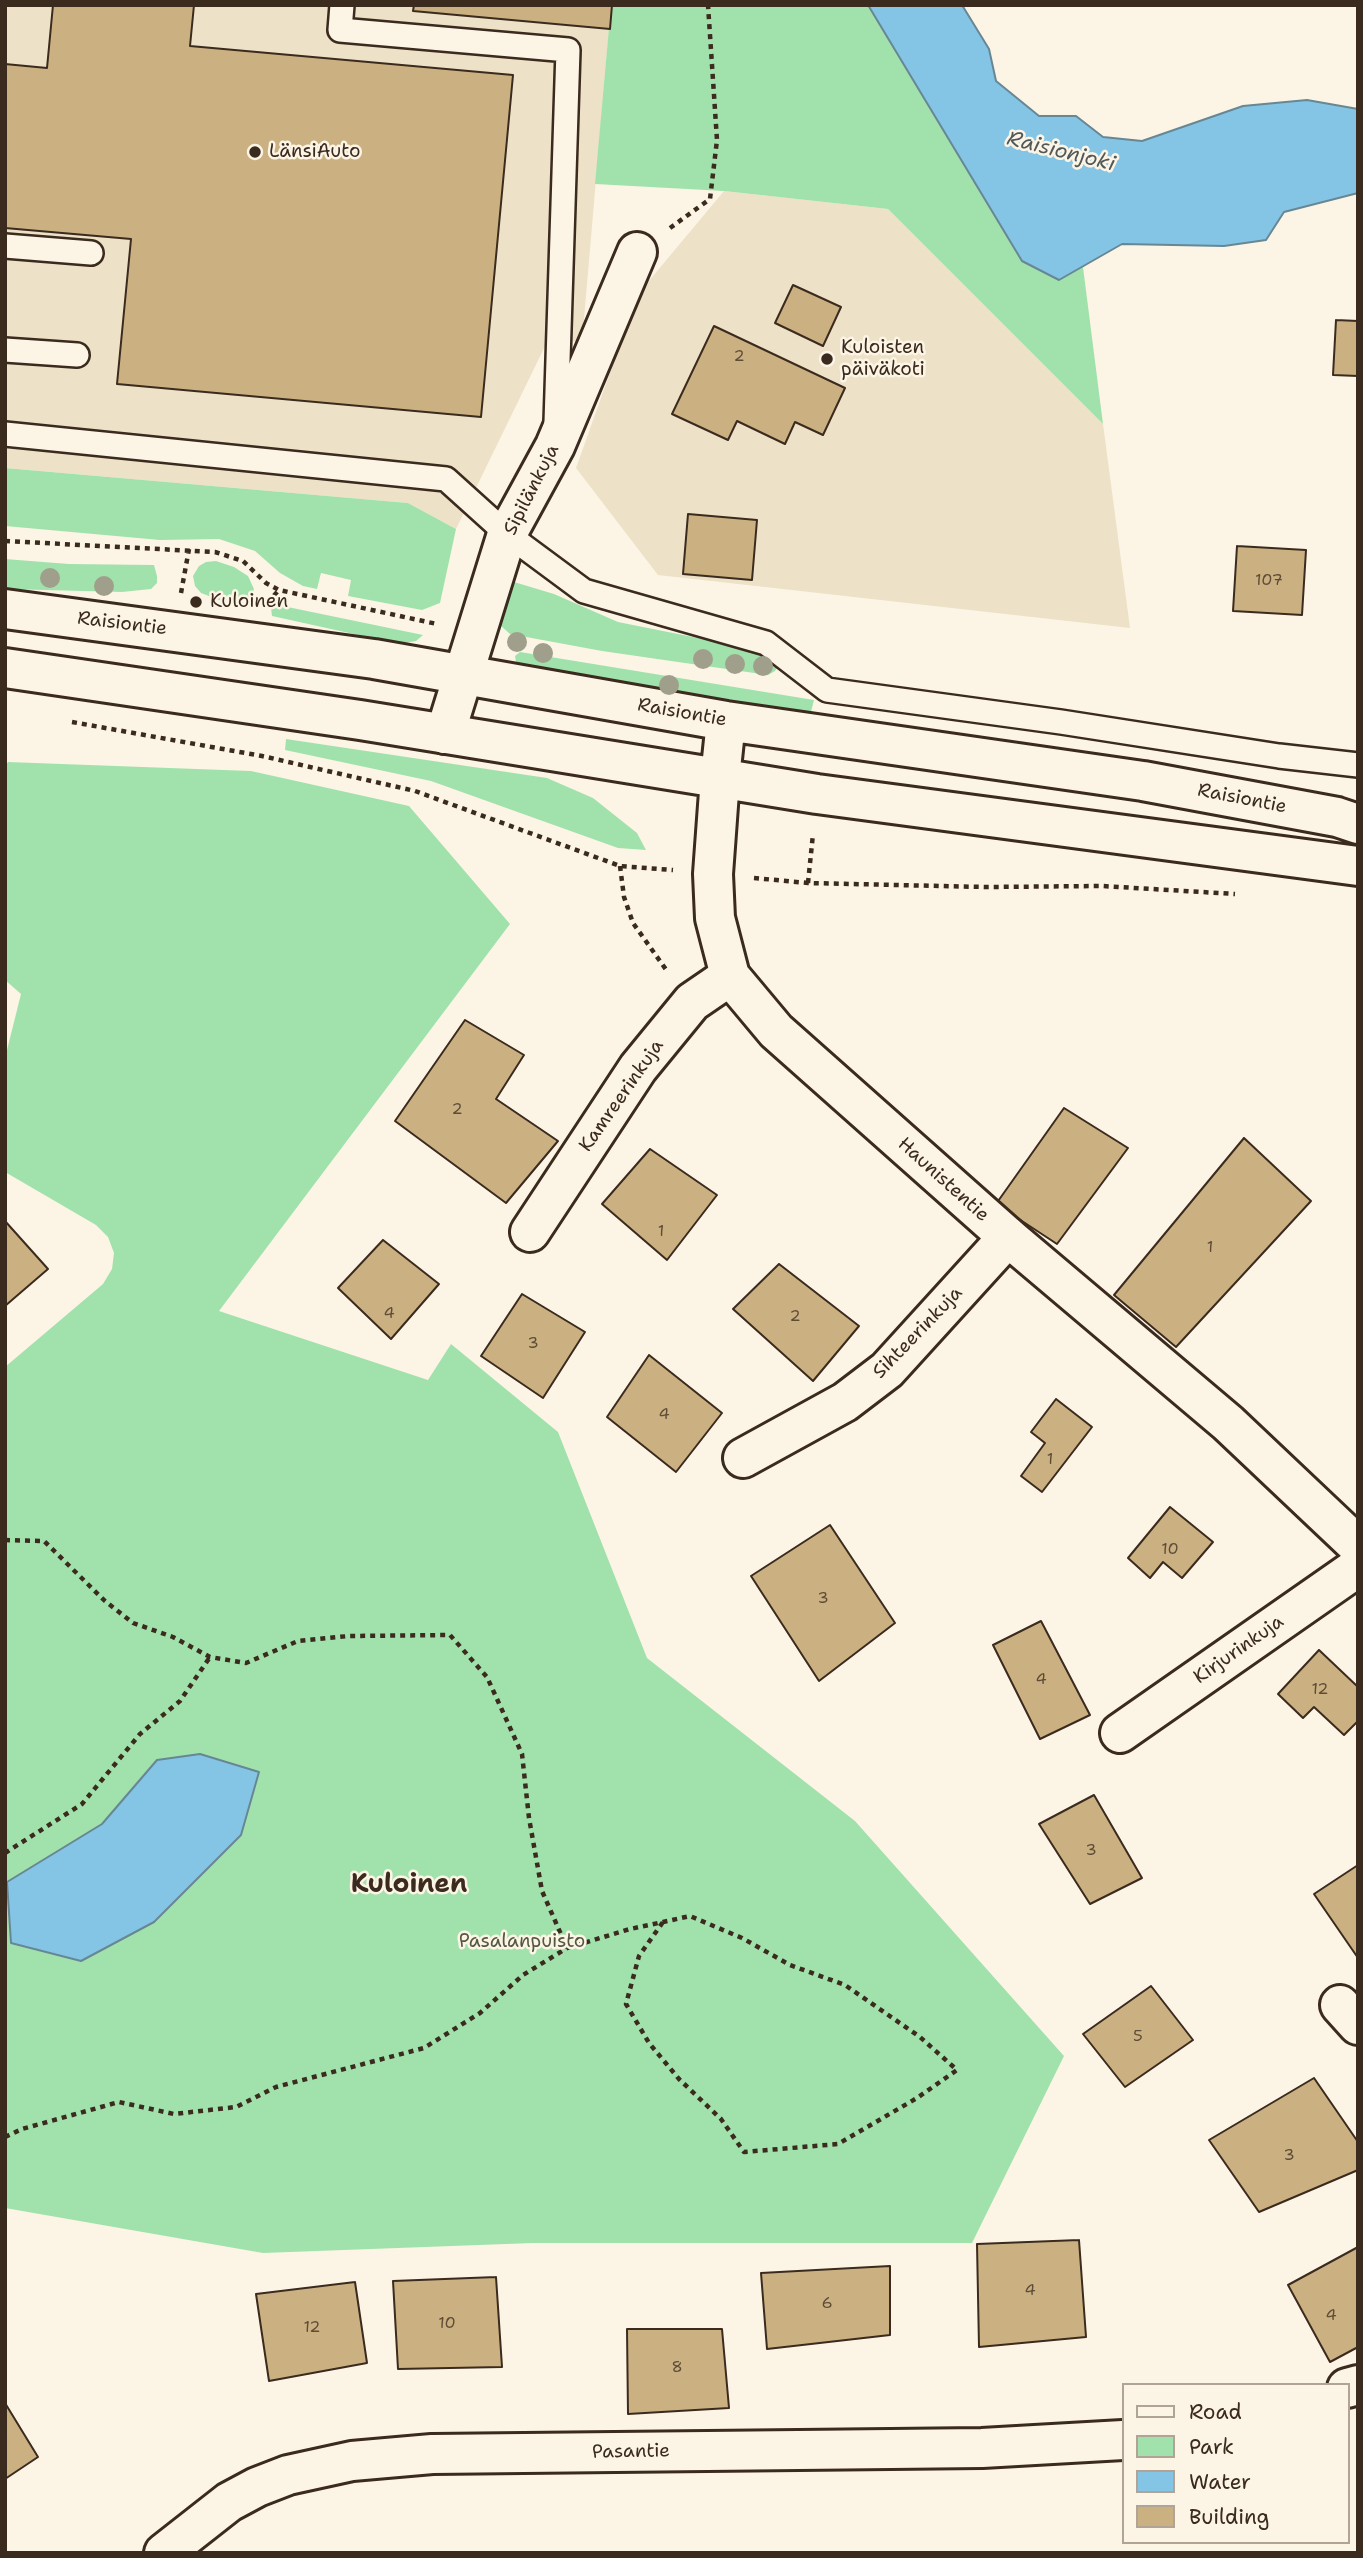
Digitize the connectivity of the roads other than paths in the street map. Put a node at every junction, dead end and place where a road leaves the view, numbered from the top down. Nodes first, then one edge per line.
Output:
1 (342, 5) edge
2 (5, 246) edge
3 (636, 251) road end
4 (91, 253) dead end
5 (5, 350) edge
6 (77, 355) dead end
7 (5, 435) edge
8 (555, 446) junction
9 (507, 534) junction
10 (5, 609) edge
11 (5, 668) edge
12 (465, 675) junction
13 (726, 721) junction
14 (445, 734) junction
15 (1358, 765) edge
16 (720, 778) junction
17 (1358, 824) edge
18 (1358, 866) edge
19 (730, 976) junction
20 (530, 1232) dead end
21 (1008, 1237) junction
22 (743, 1458) dead end
23 (1358, 1546) edge
24 (1358, 1567) edge
25 (1120, 1733) dead end
26 (1122, 2441) edge
27 (164, 2553) edge

1 - 8 lane
2 - 4 lane
3 - 8 street, Sipilänkuja
5 - 6 lane
7 - 9 lane
8 - 9 street, Sipilänkuja
9 - 12 street, Sipilänkuja
9 - 15 lane
10 - 12 street, Raisiontie
11 - 14 street
12 - 13 street, Raisiontie
12 - 14 street, Sipilänkuja
13 - 16 street, Haunistentie
13 - 17 street, Raisiontie
14 - 16 street
16 - 18 street
16 - 19 street, Haunistentie
19 - 20 street, Kamreerinkuja
19 - 21 street, Haunistentie
21 - 22 street, Sihteerinkuja
21 - 23 street, Haunistentie
24 - 25 street, Kirjurinkuja
26 - 27 street, Pasantie

